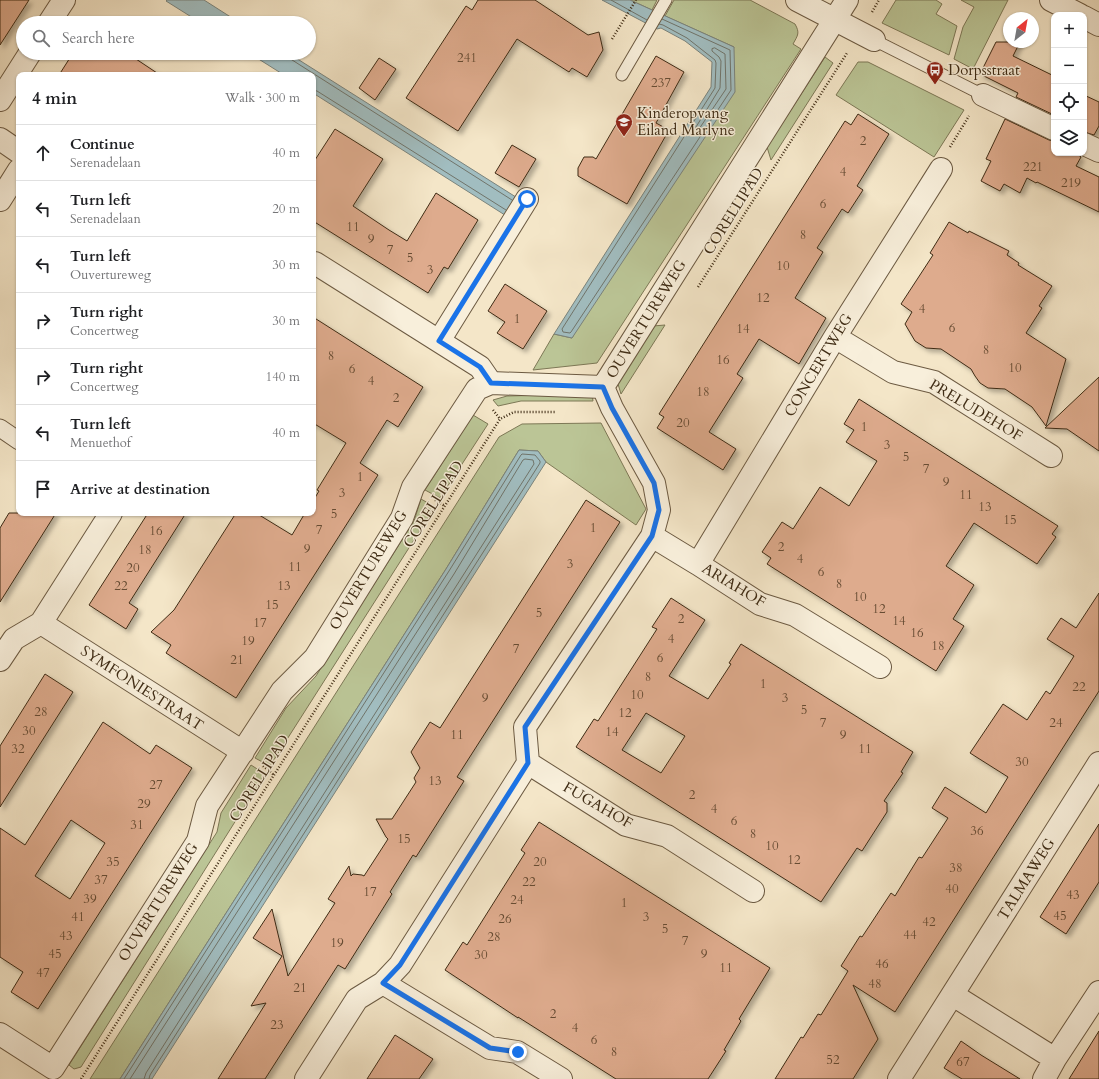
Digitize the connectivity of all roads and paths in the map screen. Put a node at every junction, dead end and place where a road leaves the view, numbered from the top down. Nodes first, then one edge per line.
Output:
1 (64, 0) edge
2 (636, 0) edge
3 (666, 0) edge
4 (797, 0) edge
5 (847, 0) edge
6 (1052, 0) edge
7 (1074, 12) edge
8 (54, 16) edge
9 (1087, 19) edge
10 (835, 20) junction
11 (1099, 25) edge
12 (866, 37) junction
13 (612, 39) dead end
14 (26, 60) edge
15 (18, 72) edge
16 (16, 75) edge
17 (622, 75) dead end
18 (982, 95) junction
19 (0, 100) edge
20 (1051, 128) edge
21 (0, 139) edge
22 (1087, 145) edge
23 (16, 150) edge
24 (1099, 151) edge
25 (941, 168) joint
26 (16, 175) edge
27 (527, 199) dead end
28 (0, 200) edge
29 (316, 264) edge
30 (698, 287) dead end
31 (835, 336) junction
32 (439, 341) junction
33 (491, 383) junction
34 (603, 387) junction
35 (559, 412) dead end
36 (0, 428) edge
37 (16, 439) edge
38 (1051, 456) dead end
39 (109, 516) edge
40 (652, 536) junction
41 (698, 564) junction
42 (42, 623) junction
43 (0, 660) edge
44 (880, 667) dead end
45 (243, 752) junction
46 (528, 763) junction
47 (1099, 763) edge
48 (753, 891) dead end
49 (383, 983) junction
50 (1099, 992) edge
51 (953, 995) junction
52 (0, 1034) edge
53 (1055, 1060) junction
54 (50, 1073) edge
55 (82, 1079) edge
56 (306, 1079) edge
57 (561, 1079) edge
58 (899, 1079) edge
59 (1044, 1079) edge

1 - 8 street
2 - 13 path
3 - 17 lane
4 - 10 street
5 - 10 street, OUVERTUREWEG
6 - 7 street
9 - 11 street
10 - 12 street
10 - 34 street, OUVERTUREWEG
12 - 18 lane
12 - 30 path, CORELLIPAD
14 - 15 street
16 - 19 street
18 - 20 street
18 - 25 path
21 - 23 street
22 - 24 street
25 - 31 street, CONCERTWEG
26 - 28 street
27 - 32 street
29 - 32 street
31 - 38 street, PRELUDEHOF
31 - 41 street, CONCERTWEG
32 - 33 street
33 - 34 street, OUVERTUREWEG
33 - 45 street, OUVERTUREWEG
34 - 40 street
35 - 55 path, CORELLIPAD
36 - 37 street
39 - 42 street
40 - 41 street, ARIAHOF
40 - 46 street
41 - 44 street, ARIAHOF
42 - 43 street
42 - 45 street, SYMFONIESTRAAT
45 - 54 street, OUVERTUREWEG
46 - 48 street, FUGAHOF
46 - 49 street
47 - 51 street, TALMAWEG
49 - 56 street
49 - 57 street
50 - 53 street
51 - 53 street
51 - 58 street, TALMAWEG
52 - 54 street
53 - 59 street

